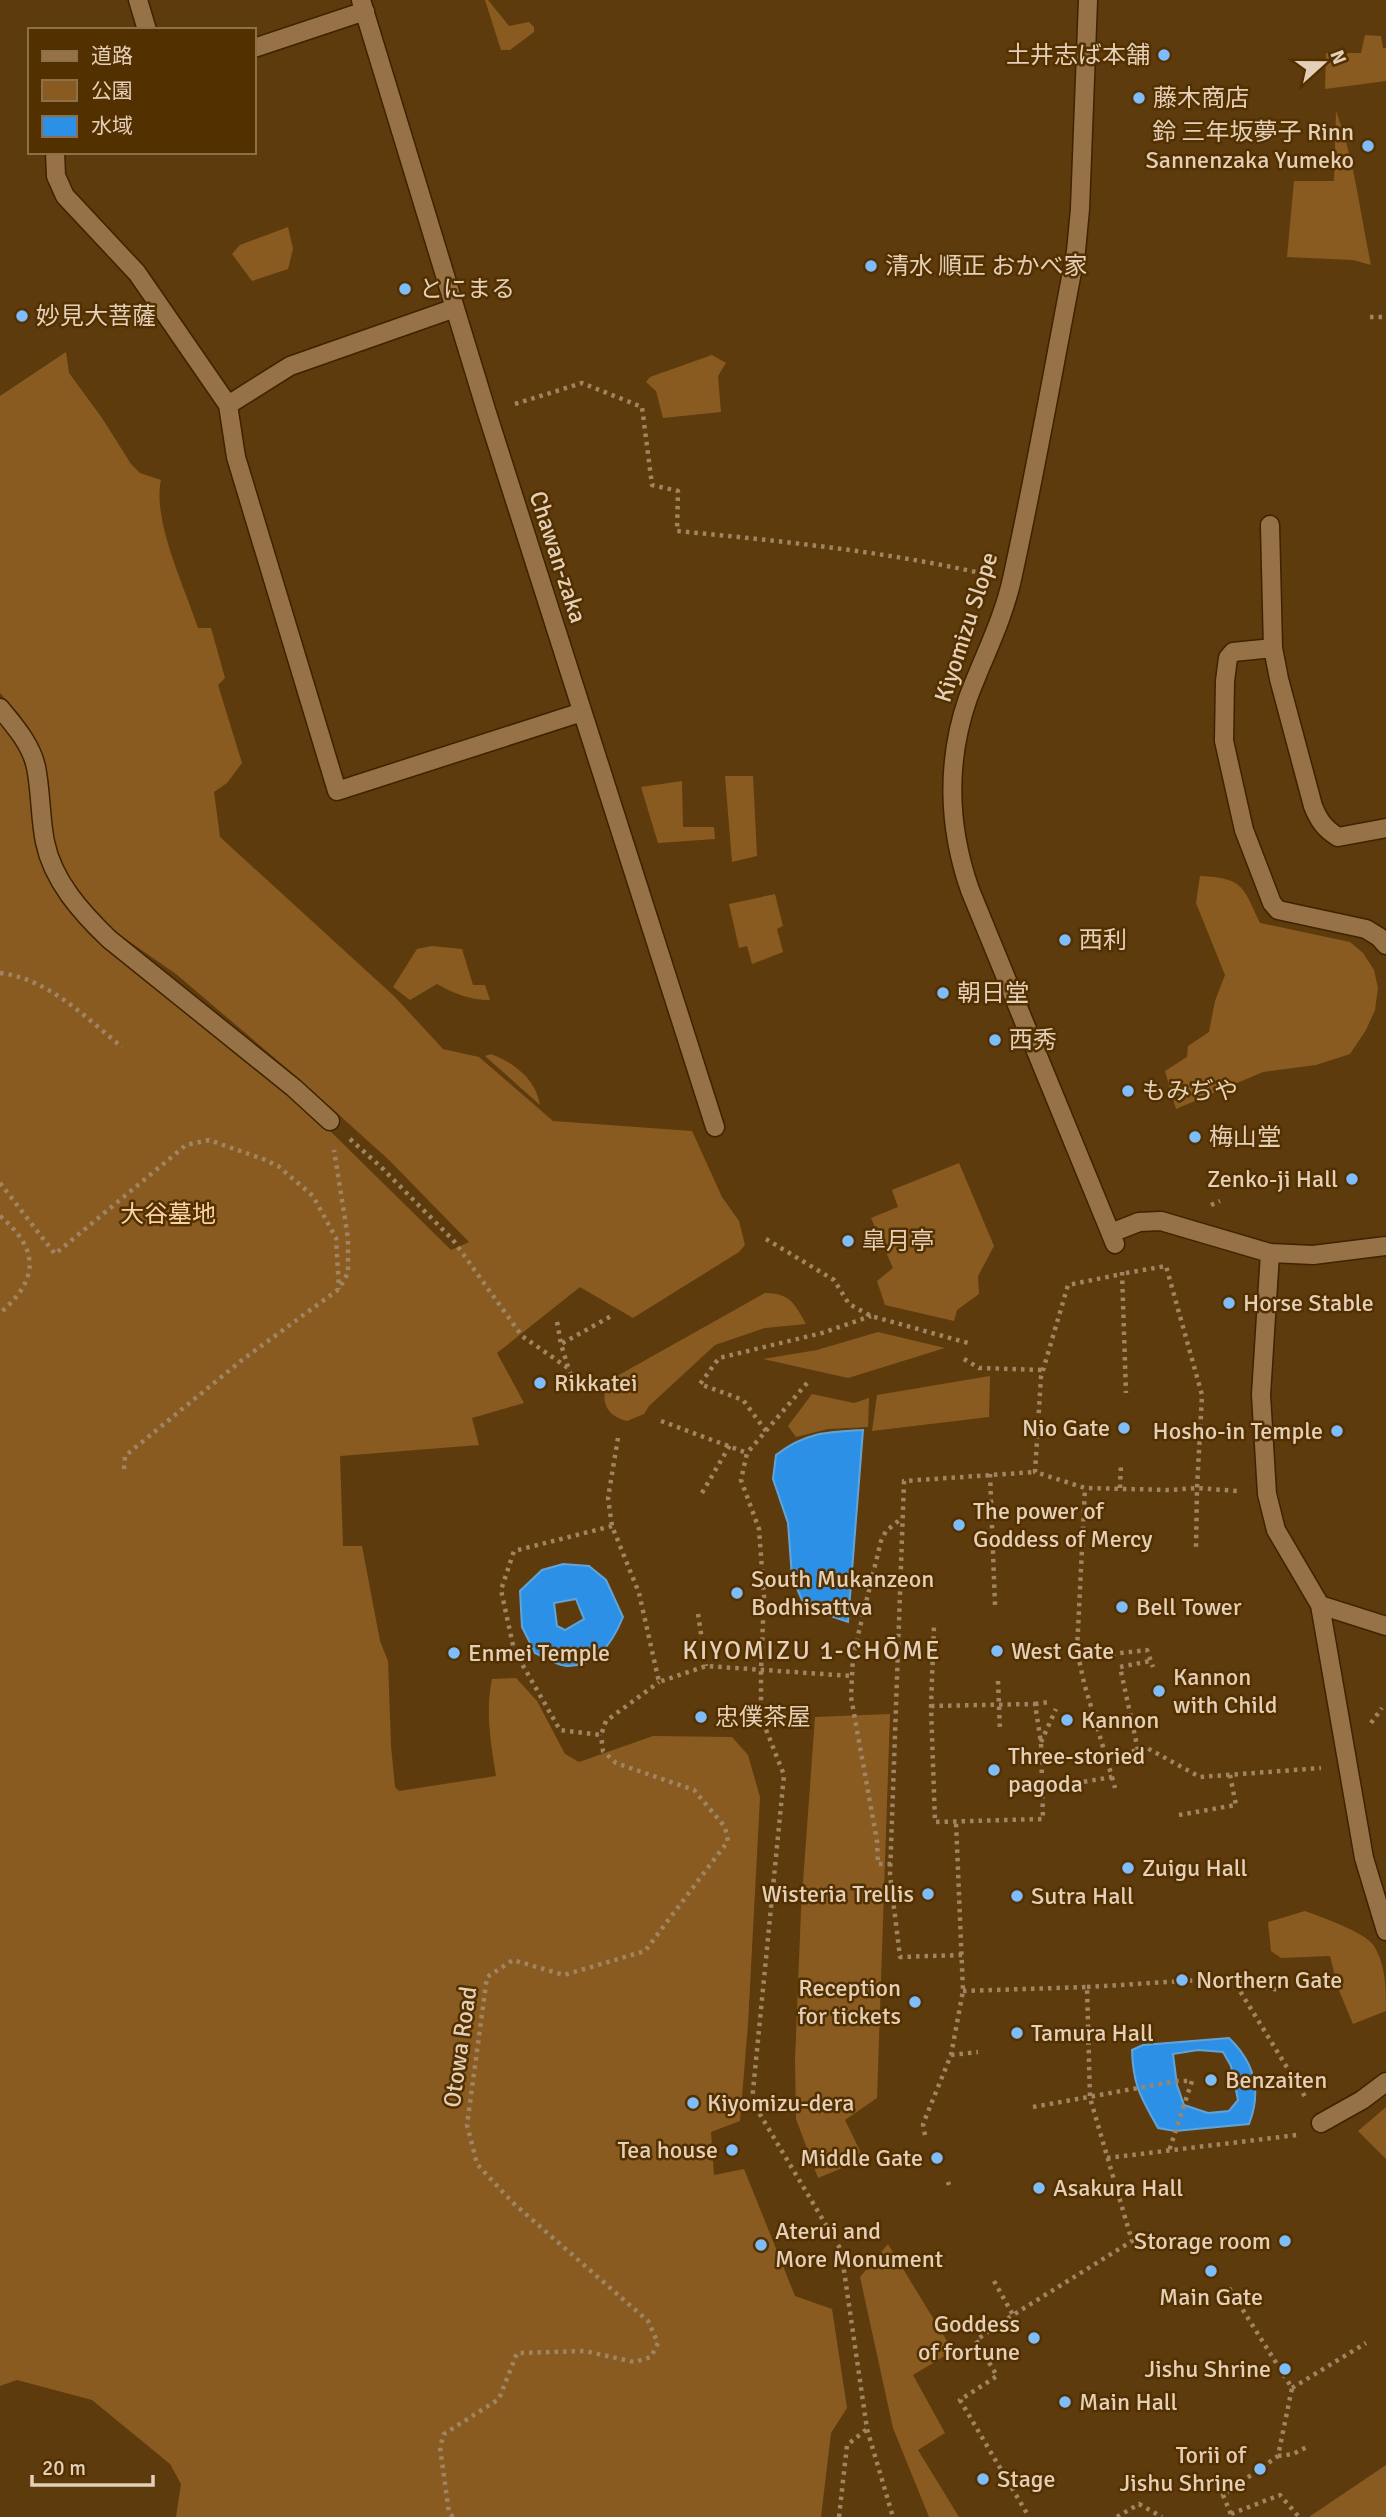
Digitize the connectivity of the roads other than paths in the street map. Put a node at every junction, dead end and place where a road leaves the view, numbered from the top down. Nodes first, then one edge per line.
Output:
1 (138, 0) edge
2 (1087, 0) edge
3 (363, 5) edge
4 (146, 28) edge
5 (256, 47) edge
6 (55, 154) edge
7 (455, 308) junction
8 (228, 405) junction
9 (1270, 525) dead end
10 (1273, 648) junction
11 (0, 708) edge
12 (582, 712) junction
13 (1386, 828) edge
14 (1386, 945) edge
15 (330, 1121) road end
16 (715, 1127) dead end
17 (1386, 1246) edge
18 (1270, 1253) junction
19 (1320, 1605) junction
20 (1386, 1626) edge
21 (1386, 1931) edge
22 (1386, 2082) edge
23 (1321, 2123) road end

1 - 4 street
2 - 18 street, Kiyomizu Slope
3 - 5 street
3 - 7 street, Chawan-zaka
6 - 8 street
7 - 8 street
7 - 12 street, Chawan-zaka
8 - 12 street
9 - 10 street
10 - 13 street
10 - 14 street
11 - 15 street
12 - 16 street, Chawan-zaka
17 - 18 street
18 - 19 street
19 - 20 street
19 - 21 street
22 - 23 street

